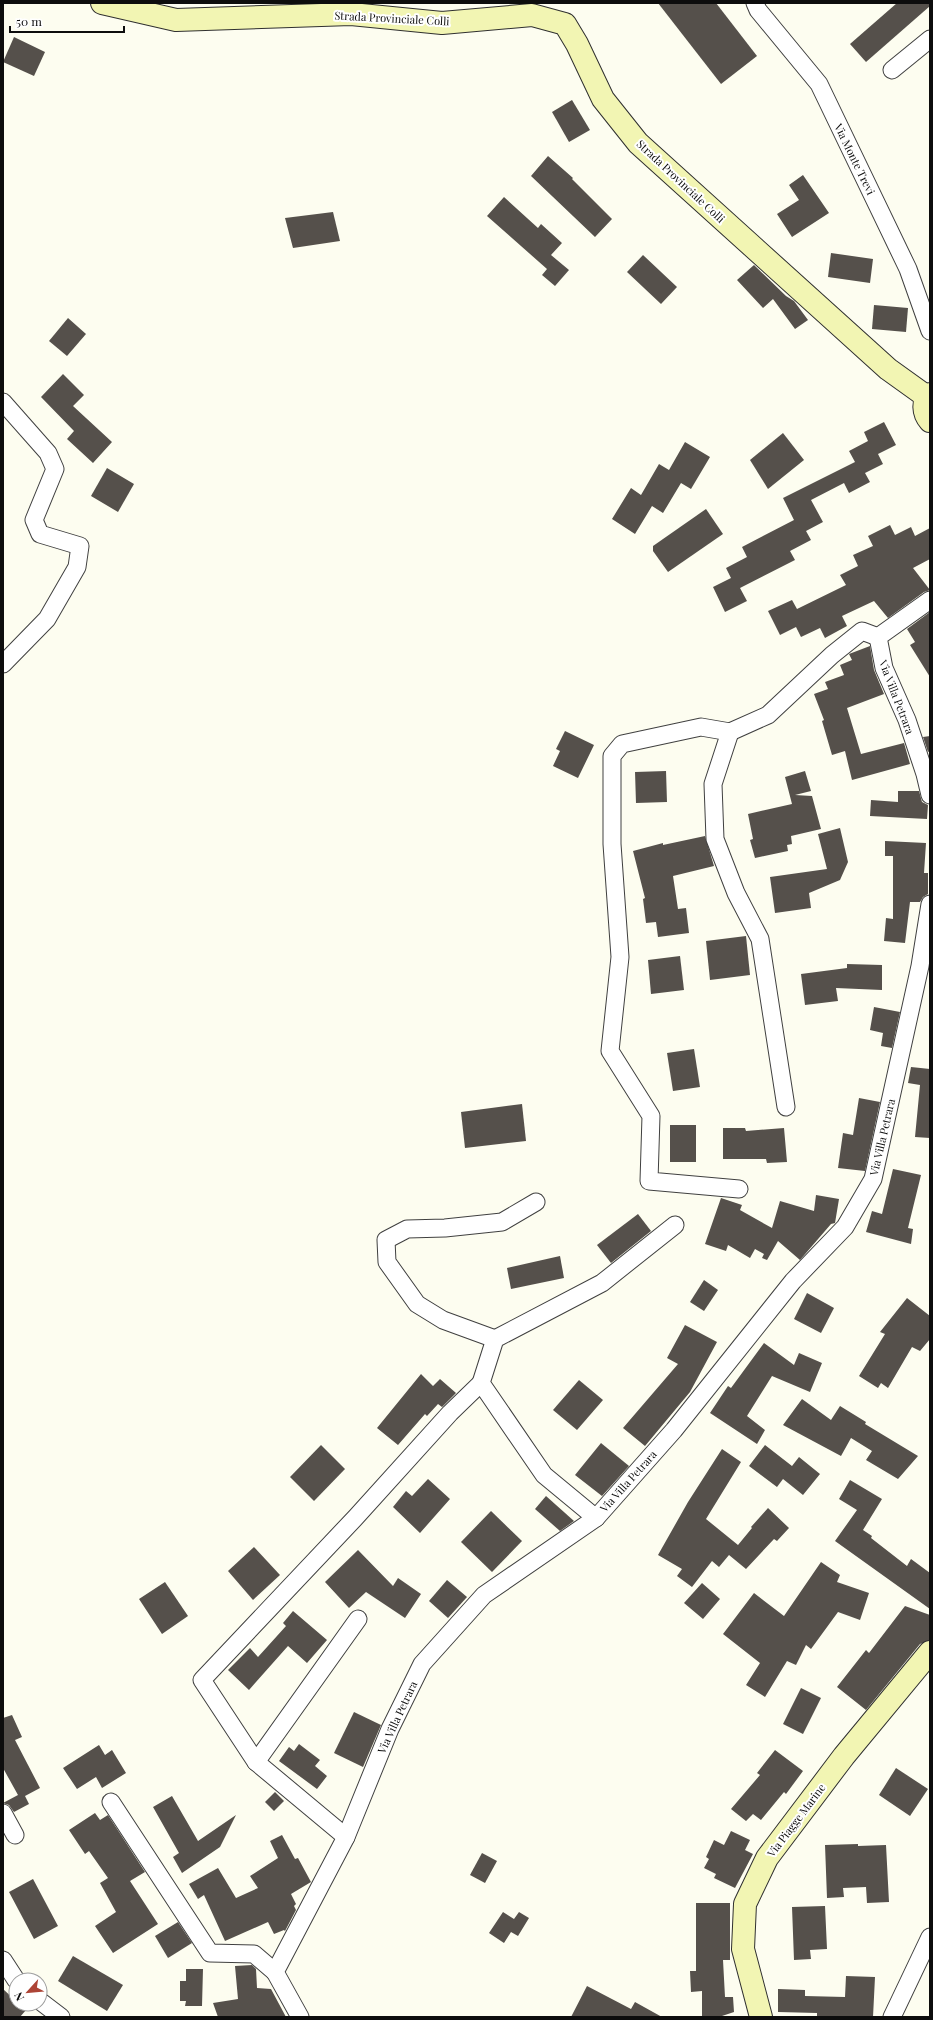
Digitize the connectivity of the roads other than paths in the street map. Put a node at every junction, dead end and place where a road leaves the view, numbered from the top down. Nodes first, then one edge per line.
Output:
1 (102, 3) edge
2 (756, 6) edge
3 (930, 39) edge
4 (892, 70) dead end
5 (930, 331) edge
6 (928, 395) edge
7 (3, 402) edge
8 (930, 421) edge
9 (930, 600) edge
10 (878, 637) junction
11 (3, 664) edge
12 (730, 732) junction
13 (930, 795) edge
14 (930, 904) edge
15 (786, 1107) dead end
16 (739, 1189) dead end
17 (536, 1202) dead end
18 (675, 1225) dead end
19 (495, 1339) junction
20 (482, 1383) junction
21 (596, 1518) junction
22 (358, 1619) dead end
23 (930, 1652) edge
24 (256, 1762) junction
25 (111, 1802) dead end
26 (3, 1813) edge
27 (15, 1835) dead end
28 (346, 1837) junction
29 (930, 1937) edge
30 (3, 1960) edge
31 (11, 1972) edge
32 (275, 1972) junction
33 (48, 2007) edge
34 (61, 2017) edge
35 (300, 2017) edge
36 (761, 2017) edge
37 (892, 2017) edge

1 - 6 street, Strada Provinciale Colli
2 - 5 street, Via Monte Trevi
3 - 4 street
6 - 8 street
7 - 11 street
9 - 10 street
10 - 12 street
10 - 13 street, Via Villa Petrara
12 - 15 street
12 - 16 street
14 - 21 street, Via Villa Petrara
17 - 19 street
18 - 19 street
19 - 20 street
20 - 21 street
20 - 24 street
21 - 28 street, Via Villa Petrara
22 - 24 street
23 - 36 street, Via Piagge Marine
24 - 28 street
25 - 32 street
26 - 27 street
28 - 32 street, Via Villa Petrara
29 - 37 street
30 - 31 street
32 - 35 street
33 - 34 street

